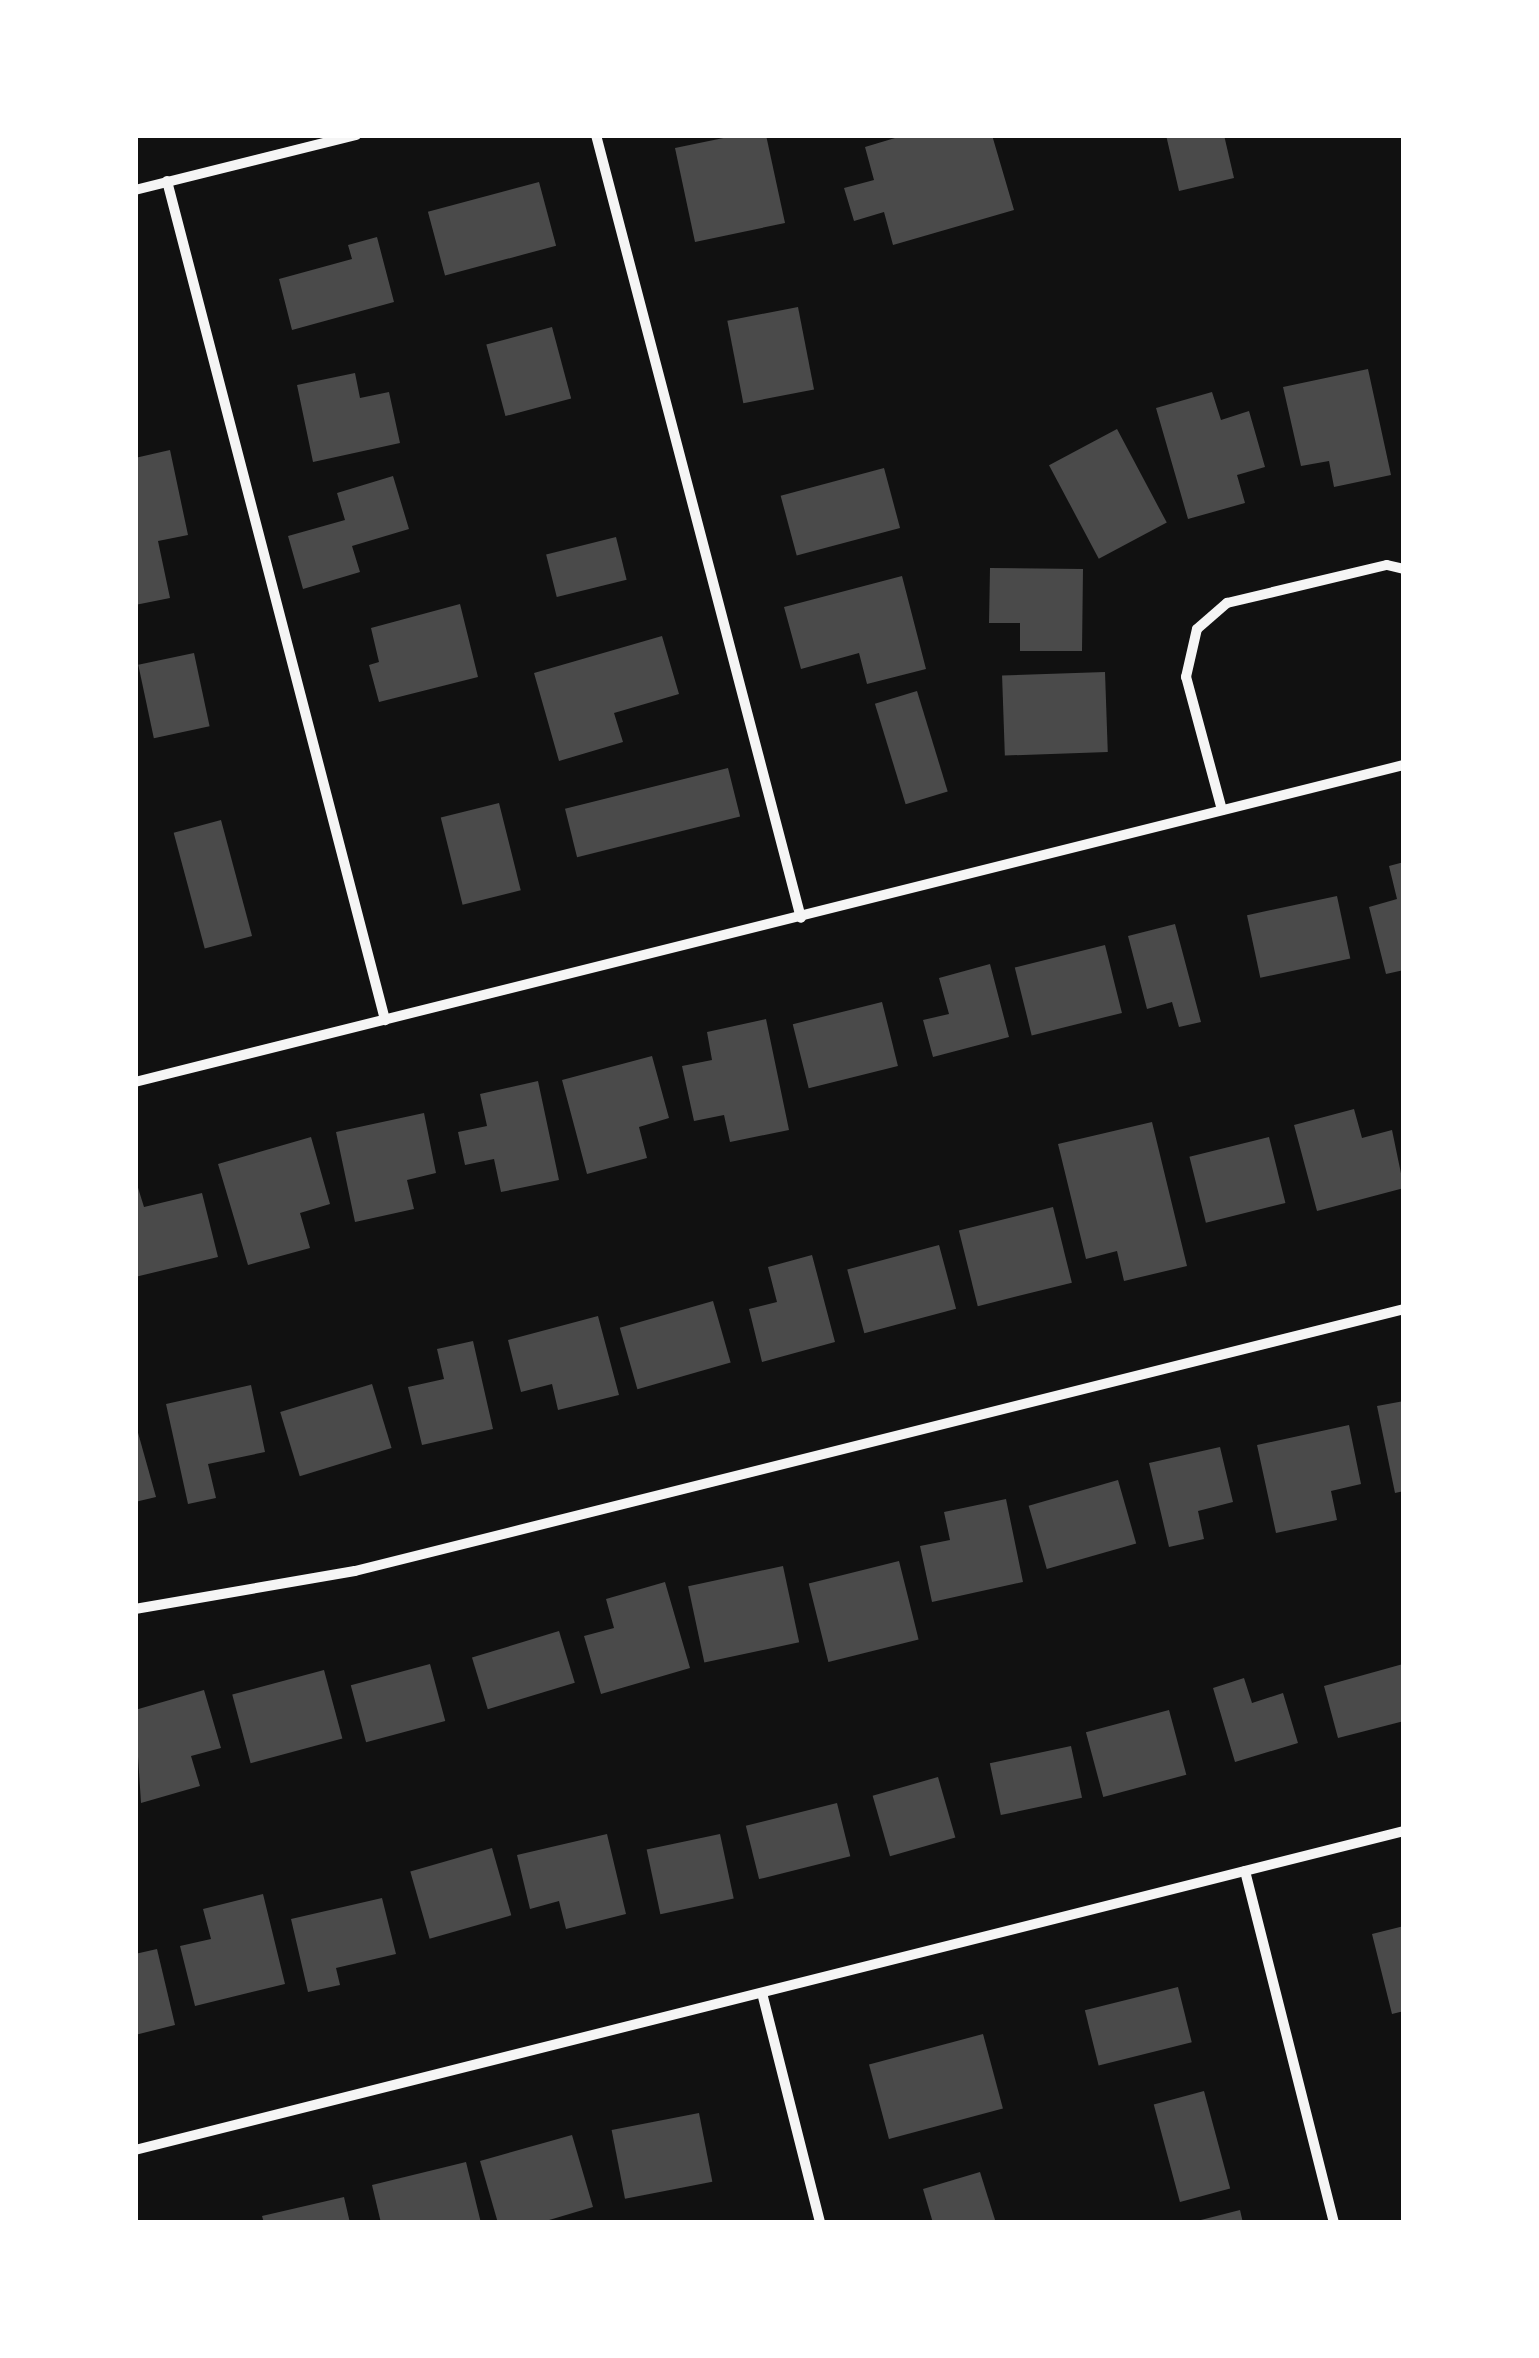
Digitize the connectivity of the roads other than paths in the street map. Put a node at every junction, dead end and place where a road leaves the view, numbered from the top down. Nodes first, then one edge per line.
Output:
1 (356, 135) edge
2 (596, 135) edge
3 (167, 182) junction
4 (135, 190) edge
5 (1404, 569) edge
6 (1404, 765) edge
7 (1222, 810) junction
8 (800, 918) junction
9 (385, 1020) junction
10 (135, 1082) edge
11 (1404, 1310) edge
12 (135, 1608) edge
13 (1404, 1831) edge
14 (1245, 1871) junction
15 (762, 1993) junction
16 (135, 2150) edge
17 (820, 2223) edge
18 (1334, 2223) edge

1 - 3 street
2 - 8 street
3 - 4 street
3 - 9 street
5 - 7 street
6 - 7 street
7 - 8 street
8 - 9 street
9 - 10 street
11 - 12 street
13 - 14 street
14 - 15 street
14 - 18 street
15 - 16 street
15 - 17 street

